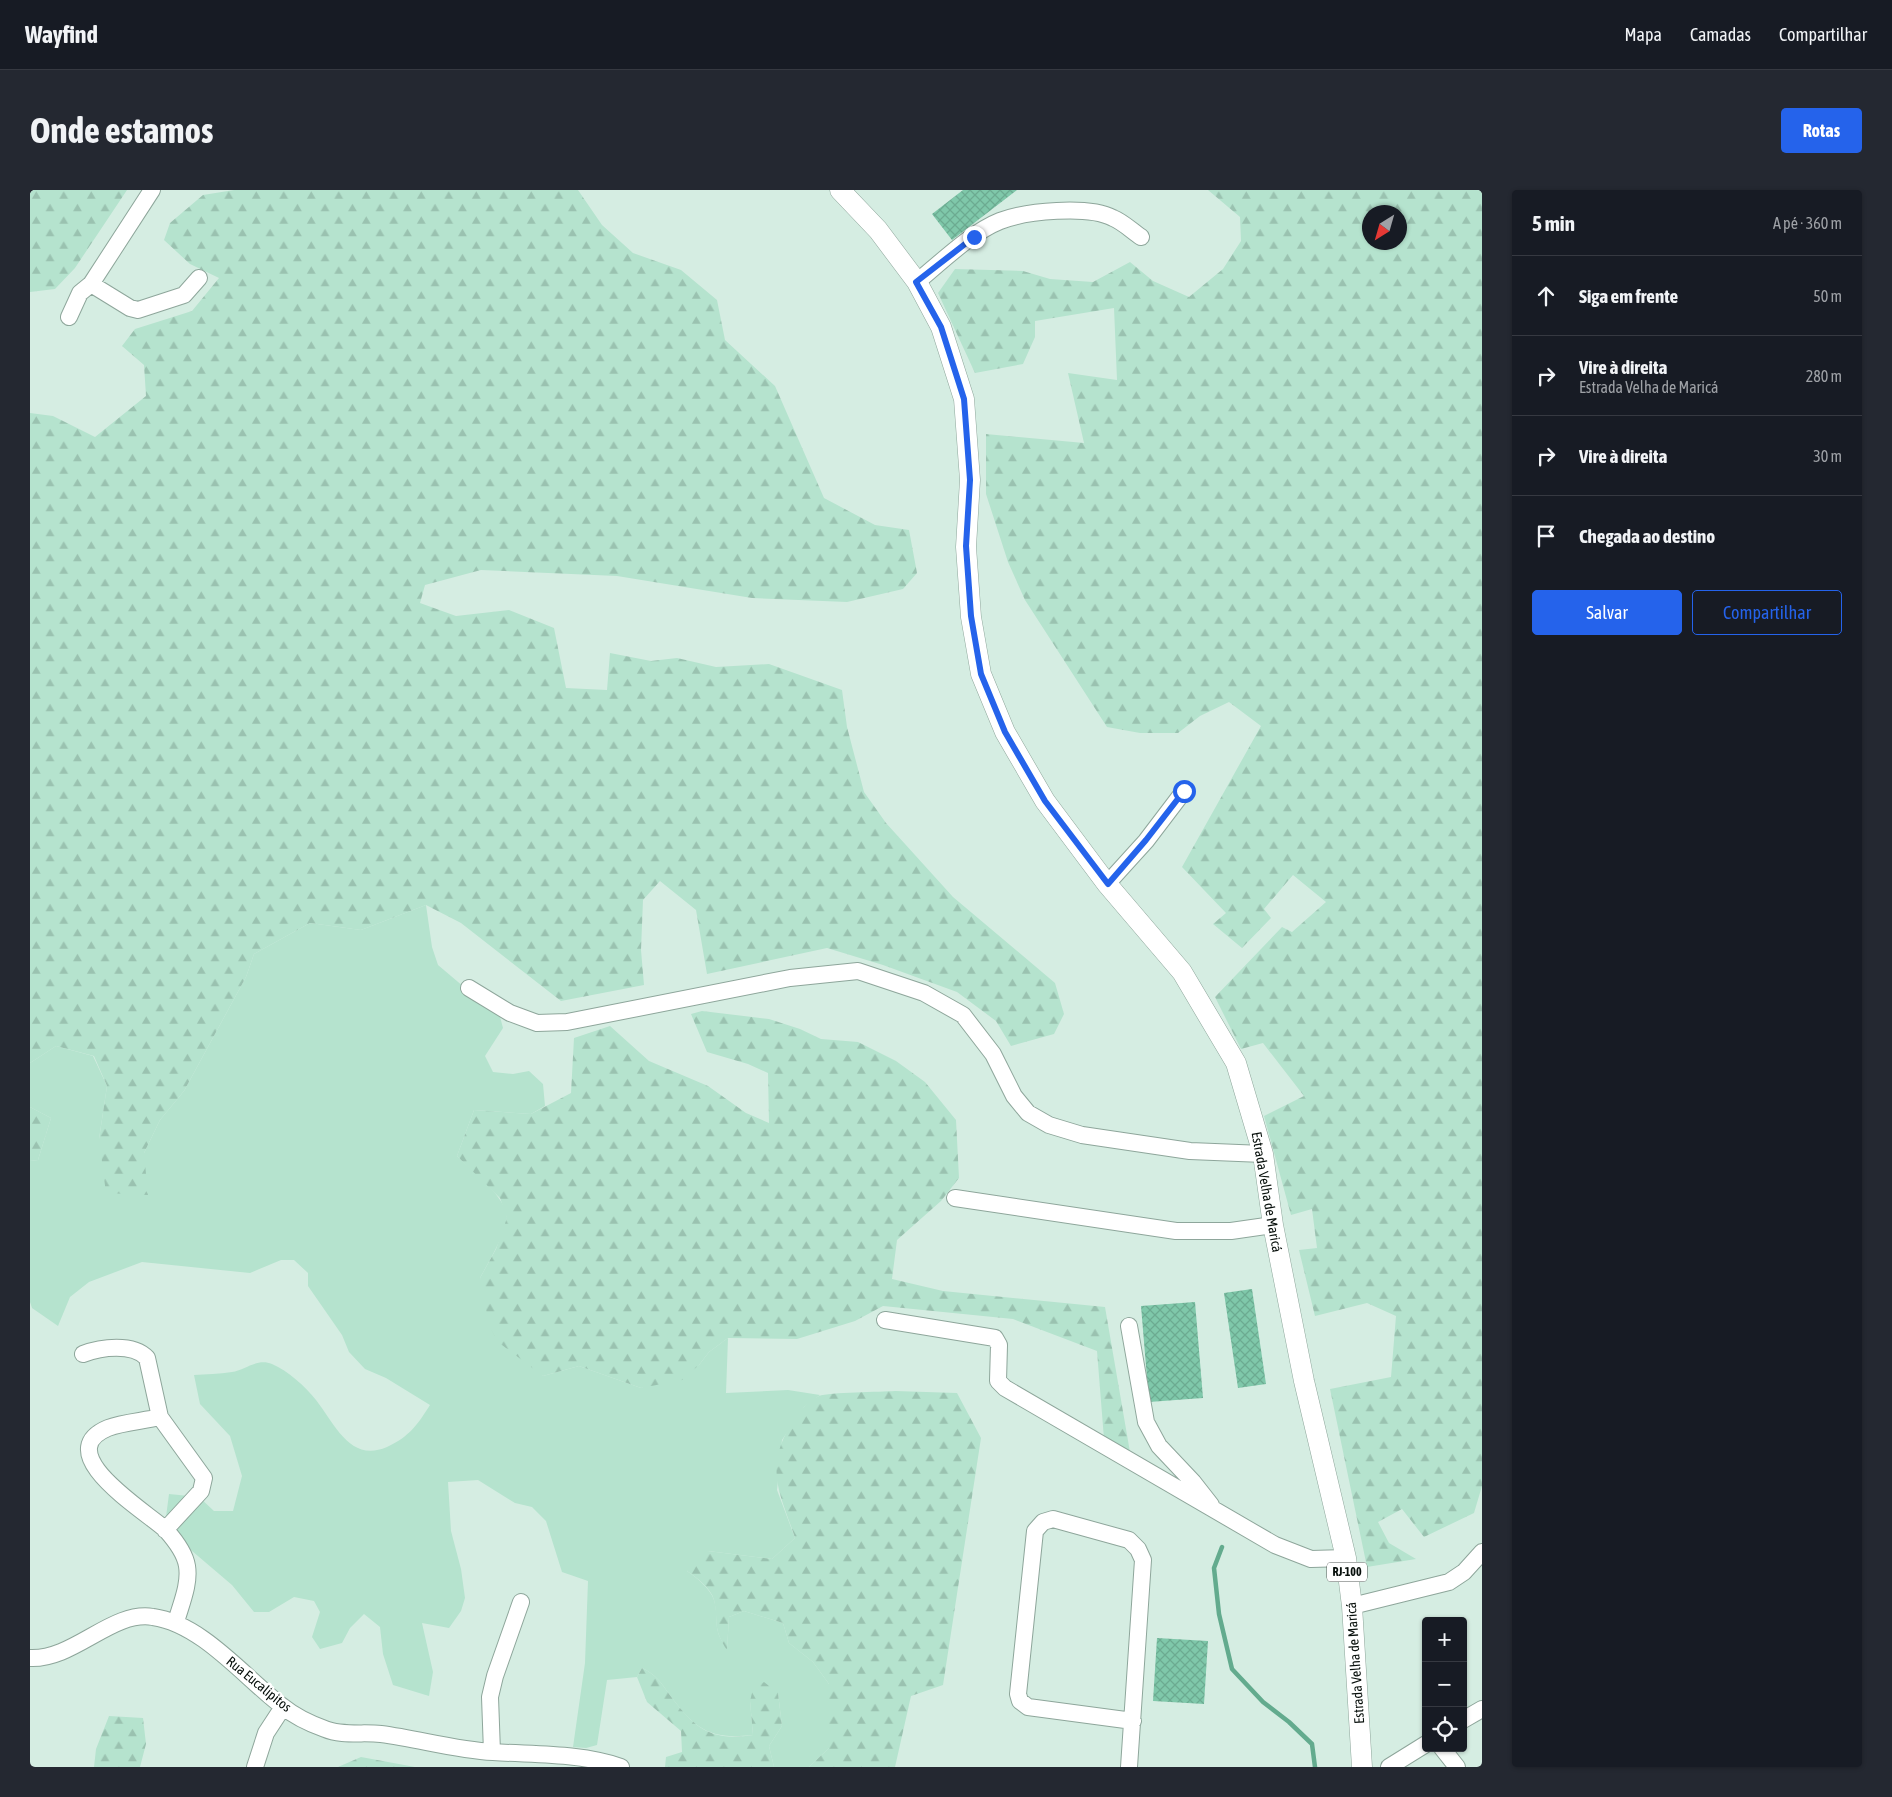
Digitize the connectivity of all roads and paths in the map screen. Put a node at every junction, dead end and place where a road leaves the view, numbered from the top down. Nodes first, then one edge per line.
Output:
1 (152, 190) edge
2 (840, 190) edge
3 (1141, 237) dead end
4 (199, 278) dead end
5 (916, 282) junction
6 (92, 284) junction
7 (69, 317) dead end
8 (1184, 791) dead end
9 (1108, 884) junction
10 (469, 988) dead end
11 (1263, 1154) junction
12 (955, 1198) dead end
13 (1273, 1225) junction
14 (885, 1320) dead end
15 (1129, 1326) dead end
16 (83, 1354) dead end
17 (160, 1418) junction
18 (1217, 1513) junction
19 (165, 1530) junction
20 (1482, 1552) edge
21 (1346, 1558) junction
22 (521, 1602) dead end
23 (1352, 1606) junction
24 (176, 1622) junction
25 (30, 1658) edge
26 (283, 1707) junction
27 (1482, 1709) edge
28 (1467, 1718) edge
29 (1133, 1721) junction
30 (1422, 1746) edge
31 (492, 1752) junction
32 (1445, 1752) edge
33 (255, 1767) edge
34 (620, 1767) edge
35 (1128, 1767) edge
36 (1362, 1767) edge
37 (1388, 1767) edge
38 (1458, 1767) edge

1 - 6 street
2 - 5 main road, Estrada Velha de Maricá / RJ-100
3 - 5 street
4 - 6 street
5 - 9 main road, Estrada Velha de Maricá / RJ-100
6 - 7 street
8 - 9 street
9 - 11 main road, Estrada Velha de Maricá / RJ-100
10 - 11 street
11 - 13 main road, Estrada Velha de Maricá / RJ-100
12 - 13 street
13 - 21 main road, Estrada Velha de Maricá / RJ-100
14 - 18 street
15 - 18 street
16 - 17 street
17 - 19 street
17 - 19 street
18 - 21 street
19 - 24 street
20 - 23 street
21 - 23 main road, Estrada Velha de Maricá / RJ-100
22 - 31 street
23 - 36 main road, Estrada Velha de Maricá / RJ-100
24 - 25 street, Rua Eucalipitos
24 - 26 street, Rua Eucalipitos
26 - 31 street, Rua Eucalipitos
26 - 33 street
27 - 28 street
29 - 29 street
29 - 35 street
30 - 37 street
31 - 34 street, Rua Eucalipitos
32 - 38 street

